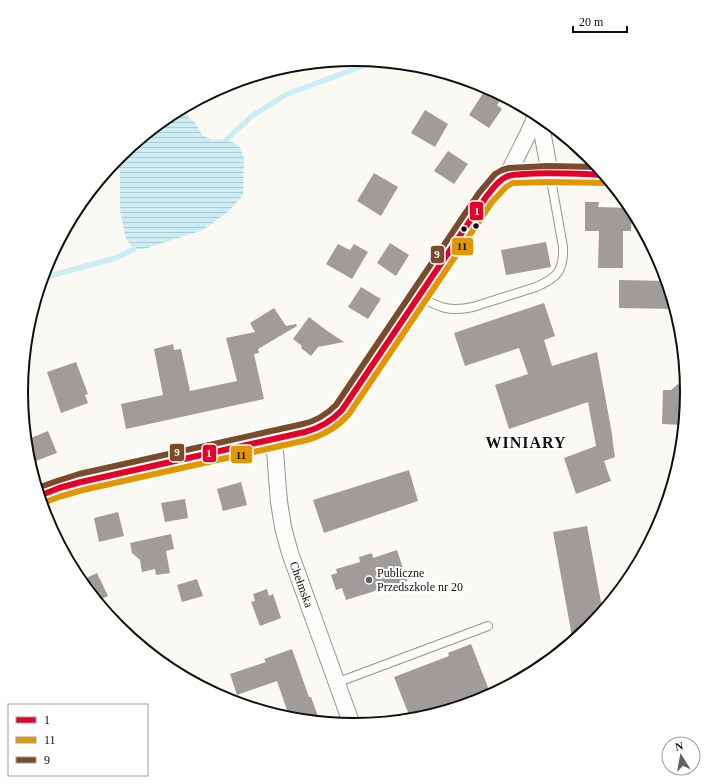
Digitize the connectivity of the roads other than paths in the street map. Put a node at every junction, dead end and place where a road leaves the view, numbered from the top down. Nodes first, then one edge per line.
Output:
1 (534, 120) edge
2 (541, 124) edge
3 (550, 174) junction
4 (598, 175) edge
5 (507, 176) junction
6 (420, 296) junction
7 (274, 439) junction
8 (44, 494) edge
9 (488, 626) dead end
10 (336, 683) junction
11 (349, 718) edge

1 - 5 street
2 - 3 street
3 - 4 street
3 - 5 street
3 - 6 lane
5 - 6 street
6 - 7 street
7 - 8 street
7 - 10 street, Chełmska
9 - 10 lane
10 - 11 street, Chełmska

